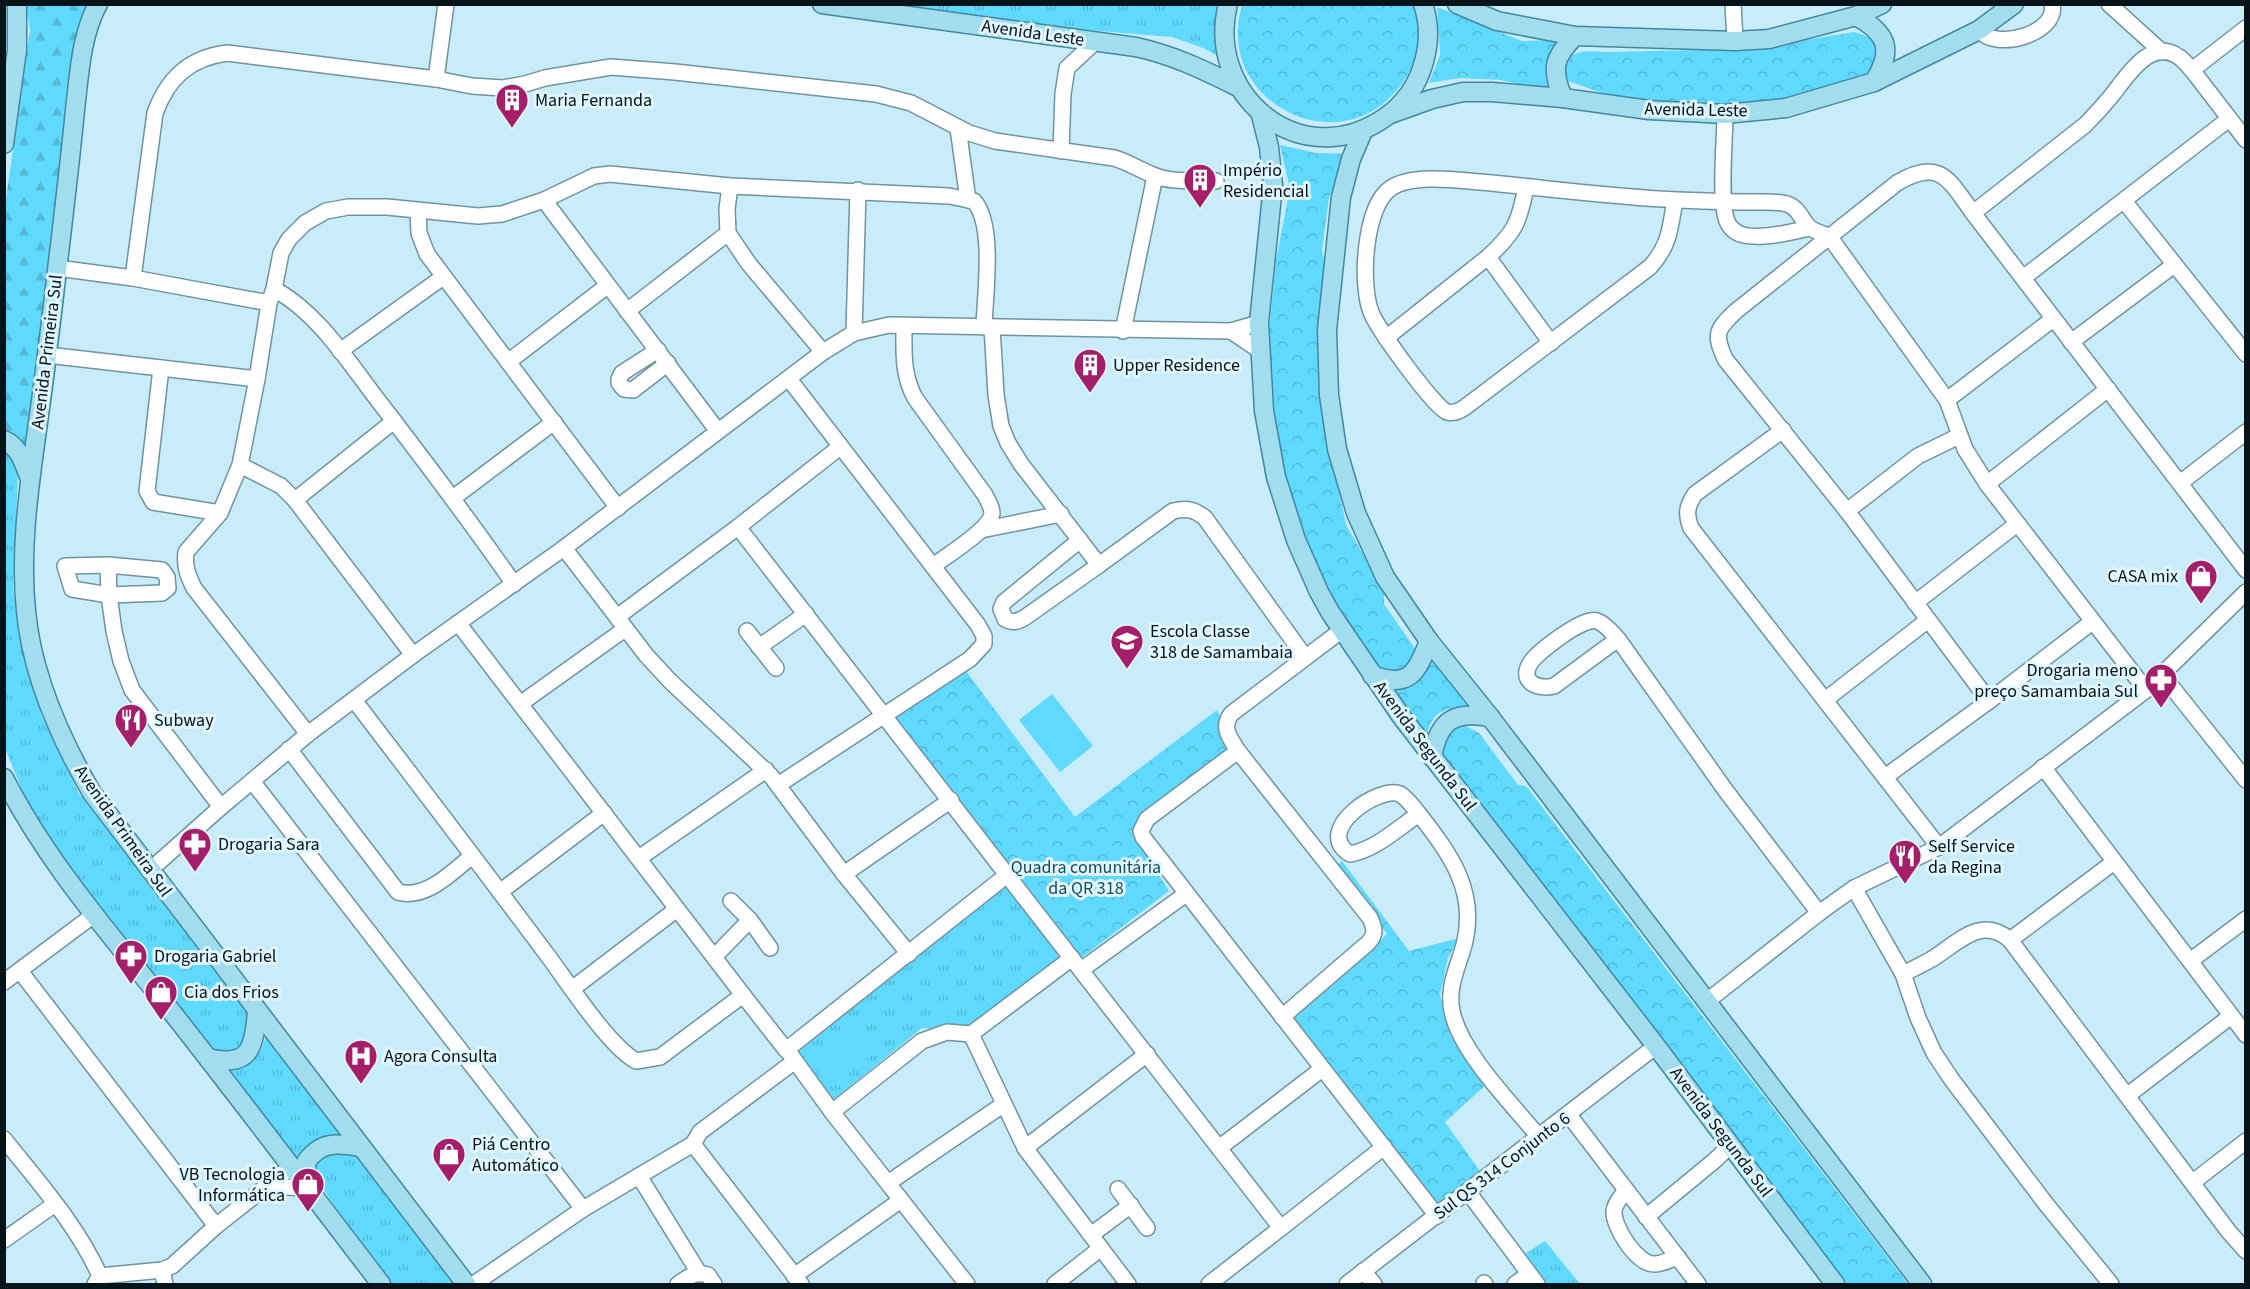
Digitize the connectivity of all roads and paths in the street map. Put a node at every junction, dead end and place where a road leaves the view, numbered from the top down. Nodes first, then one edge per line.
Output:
1 (17, 4) edge
2 (98, 4) edge
3 (446, 4) edge
4 (822, 4) edge
5 (1228, 4) edge
6 (1423, 4) edge
7 (1457, 4) edge
8 (1733, 4) edge
9 (1882, 4) edge
10 (2014, 4) edge
11 (2052, 4) edge
12 (2109, 4) edge
13 (1856, 16) junction
14 (2246, 28) edge
15 (1980, 30) junction
16 (1575, 36) junction
17 (1735, 41) junction
18 (1095, 42) junction
19 (2162, 52) junction
20 (2192, 70) junction
21 (436, 79) junction
22 (1874, 82) junction
23 (1238, 87) junction
24 (1563, 98) junction
25 (1393, 113) junction
26 (1725, 114) junction
27 (1261, 115) junction
28 (2229, 119) junction
29 (958, 128) junction
30 (1363, 131) junction
31 (2246, 140) edge
32 (4, 144) edge
33 (1061, 151) junction
34 (1155, 176) junction
35 (1216, 181) dead end
36 (730, 186) junction
37 (1527, 187) junction
38 (858, 190) junction
39 (544, 200) junction
40 (968, 200) junction
41 (1675, 200) junction
42 (2124, 201) junction
43 (1724, 202) junction
44 (418, 211) junction
45 (1973, 213) junction
46 (1809, 228) junction
47 (728, 233) junction
48 (1829, 236) junction
49 (1488, 256) junction
50 (2174, 265) junction
51 (57, 268) junction
52 (443, 277) junction
53 (2023, 278) junction
54 (133, 279) junction
55 (607, 286) junction
56 (271, 296) junction
57 (627, 311) junction
58 (2054, 319) junction
59 (1259, 322) junction
60 (904, 325) junction
61 (988, 327) junction
62 (1123, 331) junction
63 (1231, 331) junction
64 (854, 333) junction
65 (1386, 338) junction
66 (2071, 342) junction
67 (1551, 343) junction
68 (658, 350) junction
69 (1259, 350) junction
70 (340, 351) junction
71 (823, 352) junction
72 (2245, 352) edge
73 (47, 355) junction
74 (508, 362) junction
75 (668, 363) junction
76 (161, 368) junction
77 (789, 379) junction
78 (257, 380) junction
79 (2108, 389) junction
80 (1947, 400) junction
81 (394, 421) junction
82 (554, 422) junction
83 (717, 430) junction
84 (1783, 430) junction
85 (2246, 432) edge
86 (1959, 436) junction
87 (4, 440) edge
88 (840, 447) junction
89 (240, 465) junction
90 (30, 481) junction
91 (2180, 483) junction
92 (1987, 484) junction
93 (453, 498) junction
94 (295, 500) junction
95 (618, 508) junction
96 (1847, 511) junction
97 (220, 513) junction
98 (1061, 514) junction
99 (2017, 524) junction
100 (738, 526) junction
101 (981, 530) junction
102 (1080, 540) junction
103 (564, 548) junction
104 (108, 566) junction
105 (933, 566) junction
106 (1099, 566) junction
107 (2246, 570) edge
108 (514, 584) junction
109 (2246, 592) edge
110 (109, 595) junction
111 (1915, 603) junction
112 (806, 614) junction
113 (1928, 620) junction
114 (2092, 622) junction
115 (458, 623) junction
116 (621, 623) junction
117 (1342, 630) junction
118 (747, 631) dead end
119 (1618, 639) junction
120 (1429, 640) junction
121 (759, 647) junction
122 (413, 655) junction
123 (1305, 657) junction
124 (776, 668) dead end
125 (1372, 675) junction
126 (2163, 676) junction
127 (2146, 690) junction
128 (354, 700) junction
129 (1825, 700) junction
130 (1989, 701) junction
131 (520, 704) junction
132 (884, 714) junction
133 (1490, 717) junction
134 (308, 734) junction
135 (289, 749) junction
136 (1238, 751) junction
137 (1432, 757) junction
138 (2043, 767) junction
139 (765, 771) junction
140 (1885, 777) junction
141 (4, 778) edge
142 (2245, 779) edge
143 (252, 781) junction
144 (778, 784) junction
145 (951, 800) junction
146 (221, 807) junction
147 (604, 813) junction
148 (1419, 814) junction
149 (1939, 847) junction
150 (1344, 850) junction
151 (472, 856) junction
152 (639, 858) junction
153 (2114, 862) junction
154 (1327, 863) junction
155 (149, 871) junction
156 (844, 874) junction
157 (1007, 875) junction
158 (1854, 888) junction
159 (500, 892) junction
160 (1186, 894) junction
161 (730, 901) dead end
162 (677, 909) junction
163 (1819, 913) junction
164 (95, 914) junction
165 (2246, 919) edge
166 (750, 920) junction
167 (2010, 940) junction
168 (770, 948) dead end
169 (909, 954) junction
170 (714, 957) junction
171 (2190, 961) junction
172 (1077, 964) junction
173 (20, 972) junction
174 (1903, 974) junction
175 (4, 982) edge
176 (572, 988) junction
177 (743, 995) junction
178 (1706, 1002) junction
179 (257, 1012) junction
180 (2231, 1016) junction
181 (1282, 1017) junction
182 (2245, 1033) edge
183 (971, 1034) junction
184 (1656, 1046) junction
185 (1147, 1054) junction
186 (791, 1055) junction
187 (208, 1058) junction
188 (1322, 1069) junction
189 (2127, 1095) junction
190 (1004, 1104) junction
191 (832, 1112) junction
192 (1569, 1115) junction
193 (1539, 1137) junction
194 (4, 1139) edge
195 (2246, 1141) edge
196 (693, 1144) junction
197 (1731, 1145) junction
198 (360, 1147) junction
199 (1384, 1147) junction
200 (1025, 1148) junction
201 (1219, 1148) junction
202 (291, 1167) junction
203 (639, 1176) junction
204 (2193, 1182) junction
205 (888, 1183) junction
206 (266, 1186) junction
207 (307, 1188) junction
208 (1118, 1189) dead end
209 (1626, 1190) junction
210 (1468, 1192) junction
211 (901, 1200) junction
212 (55, 1204) junction
213 (1131, 1205) junction
214 (583, 1209) junction
215 (1437, 1215) junction
216 (1646, 1217) junction
217 (216, 1226) junction
218 (1147, 1228) dead end
219 (1281, 1228) junction
220 (1091, 1234) junction
221 (4, 1240) edge
222 (1101, 1248) junction
223 (2246, 1251) edge
224 (1678, 1257) junction
225 (1364, 1271) junction
226 (699, 1273) junction
227 (164, 1277) edge
228 (1533, 1279) edge
229 (98, 1280) edge
230 (798, 1280) edge
231 (381, 1284) edge
232 (466, 1284) edge
233 (474, 1284) edge
234 (678, 1284) edge
235 (714, 1284) edge
236 (967, 1284) edge
237 (1055, 1284) edge
238 (1128, 1284) edge
239 (1209, 1284) edge
240 (1347, 1284) edge
241 (1374, 1284) edge
242 (1515, 1284) edge
243 (1698, 1284) edge
244 (1835, 1284) edge
245 (1922, 1284) edge
246 (2111, 1284) edge

1 - 32 main road
2 - 51 main road, Avenida Primeira Sul
3 - 21 street
4 - 18 main road, Avenida Leste
5 - 23 main road
6 - 25 main road
7 - 16 main road
8 - 17 street
9 - 13 main road
10 - 15 main road, Avenida Leste
11 - 15 street
12 - 19 street
13 - 17 main road
13 - 22 main road
14 - 20 street
15 - 22 main road, Avenida Leste
16 - 17 main road
16 - 24 main road
18 - 23 main road, Avenida Leste
18 - 33 street
19 - 20 street
19 - 45 street
20 - 28 street
21 - 29 street
21 - 54 street
22 - 26 main road, Avenida Leste
23 - 27 main road
24 - 25 main road, Avenida Leste
24 - 26 main road, Avenida Leste
25 - 30 main road
26 - 43 street
27 - 30 main road
27 - 59 main road, Avenida Segunda Sul
28 - 31 street
28 - 42 street
29 - 33 street
29 - 40 street
30 - 120 main road
33 - 34 street
34 - 35 street
34 - 62 street
36 - 38 street
36 - 39 street
36 - 47 street
37 - 41 street
37 - 49 street
37 - 65 street
38 - 40 street
38 - 64 street
39 - 44 street
39 - 55 street
40 - 61 street
41 - 43 street
41 - 67 street
42 - 50 street
42 - 53 street
43 - 46 street
43 - 46 street
44 - 52 street
44 - 56 street
45 - 48 street
45 - 53 street
46 - 48 street
47 - 57 street
47 - 71 street
48 - 80 street
48 - 84 street
49 - 65 street
49 - 67 street
50 - 66 street
50 - 72 street
51 - 54 street
51 - 73 main road, Avenida Primeira Sul
52 - 70 street
52 - 74 street
53 - 58 street
54 - 56 street
55 - 57 street
55 - 74 street
56 - 70 street
56 - 78 street
57 - 68 street
58 - 66 street
58 - 80 street
59 - 63 street
59 - 69 main road, Avenida Segunda Sul
60 - 61 street
60 - 64 street
60 - 101 street
61 - 62 street
61 - 98 street
62 - 63 street
63 - 69 street
64 - 71 street
65 - 67 street
66 - 79 street
68 - 75 street
68 - 75 street
69 - 117 main road, Avenida Segunda Sul
70 - 81 street
71 - 77 street
73 - 76 street
73 - 90 main road, Avenida Primeira Sul
74 - 82 street
75 - 83 street
76 - 78 street
76 - 97 street
77 - 83 street
77 - 88 street
78 - 89 street
79 - 91 street
79 - 92 street
80 - 86 street
81 - 93 street
81 - 94 street
82 - 93 street
82 - 95 street
83 - 95 street
84 - 96 street
84 - 129 street
85 - 91 street
86 - 92 street
86 - 96 street
87 - 90 main road
88 - 100 street
88 - 105 street
89 - 94 street
89 - 97 street
90 - 155 main road, Avenida Primeira Sul
91 - 107 street
92 - 99 street
93 - 108 street
94 - 122 street
95 - 103 street
96 - 111 street
97 - 134 street
98 - 101 street
98 - 102 street
99 - 111 street
99 - 114 street
100 - 112 street
100 - 116 street
101 - 105 street
102 - 106 street
102 - 106 street
103 - 108 street
103 - 116 street
104 - 110 street
104 - 110 street
104 - 110 street
105 - 132 street
106 - 123 street
108 - 115 street
109 - 126 street
110 - 146 street
111 - 113 street
112 - 121 street
112 - 132 street
113 - 129 street
113 - 130 street
114 - 127 street
114 - 130 street
115 - 122 street
115 - 131 street
116 - 131 street
116 - 139 street
117 - 123 street
117 - 125 main road, Avenida Segunda Sul
118 - 121 street
119 - 119 street
119 - 163 street
120 - 125 main road
120 - 133 main road
121 - 124 street
122 - 128 street
123 - 136 street
125 - 137 main road, Avenida Segunda Sul
126 - 127 street
126 - 142 street
127 - 138 street
128 - 134 street
128 - 151 street
129 - 140 street
130 - 140 street
131 - 147 street
132 - 144 street
132 - 145 street
133 - 137 main road
133 - 178 main road
134 - 135 street
135 - 143 street
135 - 151 street
136 - 154 street
136 - 160 street
137 - 184 main road, Avenida Segunda Sul
138 - 149 street
138 - 153 street
139 - 144 street
139 - 152 street
140 - 149 street
141 - 164 main road
143 - 146 street
143 - 214 street
144 - 156 street
145 - 156 street
145 - 157 street
146 - 155 street
147 - 152 street
147 - 159 street
148 - 150 street
148 - 150 street
148 - 193 street
149 - 158 street
150 - 154 street
151 - 159 street
152 - 162 street
153 - 167 street
153 - 171 street
154 - 181 street
155 - 179 main road, Avenida Primeira Sul
156 - 169 street
157 - 169 street
157 - 172 street
158 - 163 street
158 - 174 street
159 - 176 street
160 - 172 street
160 - 181 street
161 - 166 street
162 - 170 street
162 - 176 street
163 - 178 street
164 - 173 street
164 - 187 main road
165 - 171 street
166 - 168 street
166 - 170 street
167 - 174 street
167 - 189 street
169 - 186 street
170 - 177 street
171 - 180 street
172 - 183 street
172 - 185 street
173 - 175 street
173 - 217 street
174 - 246 street
176 - 177 street
177 - 186 street
178 - 245 main road
179 - 187 main road
179 - 198 main road, Avenida Primeira Sul
180 - 182 street
180 - 189 street
181 - 188 street
183 - 190 street
183 - 191 street
184 - 192 street, Sul QS 314 Conjunto 6
184 - 197 main road, Avenida Segunda Sul
185 - 200 street
185 - 201 street
186 - 191 street
186 - 196 street
187 - 202 main road
188 - 199 street
188 - 201 street
189 - 204 street
190 - 200 street
190 - 205 street
191 - 205 street
192 - 193 street, Sul QS 314 Conjunto 6
192 - 209 street
193 - 210 street, Sul QS 314 Conjunto 6
194 - 212 street
195 - 204 street
196 - 203 street
196 - 230 street
197 - 216 street
197 - 244 main road, Avenida Segunda Sul
198 - 207 main road
198 - 232 main road, Avenida Primeira Sul
199 - 215 street
199 - 219 street
200 - 220 street
201 - 219 street
202 - 206 street
202 - 207 main road
203 - 214 street
203 - 226 street
204 - 223 street
205 - 211 street
206 - 207 street
206 - 217 street
207 - 231 main road
208 - 213 street
209 - 216 street
209 - 224 street
210 - 215 street, Sul QS 314 Conjunto 6
210 - 228 street
211 - 230 street
211 - 236 street
212 - 221 street
212 - 229 street
213 - 218 street
213 - 220 street
214 - 233 street
215 - 225 street, Sul QS 314 Conjunto 6
216 - 224 street
217 - 227 street
219 - 239 street
220 - 222 street
222 - 237 street
222 - 238 street
224 - 243 street
225 - 240 street, Sul QS 314 Conjunto 6
225 - 241 street
226 - 234 street
226 - 235 street
227 - 229 street
228 - 242 street

